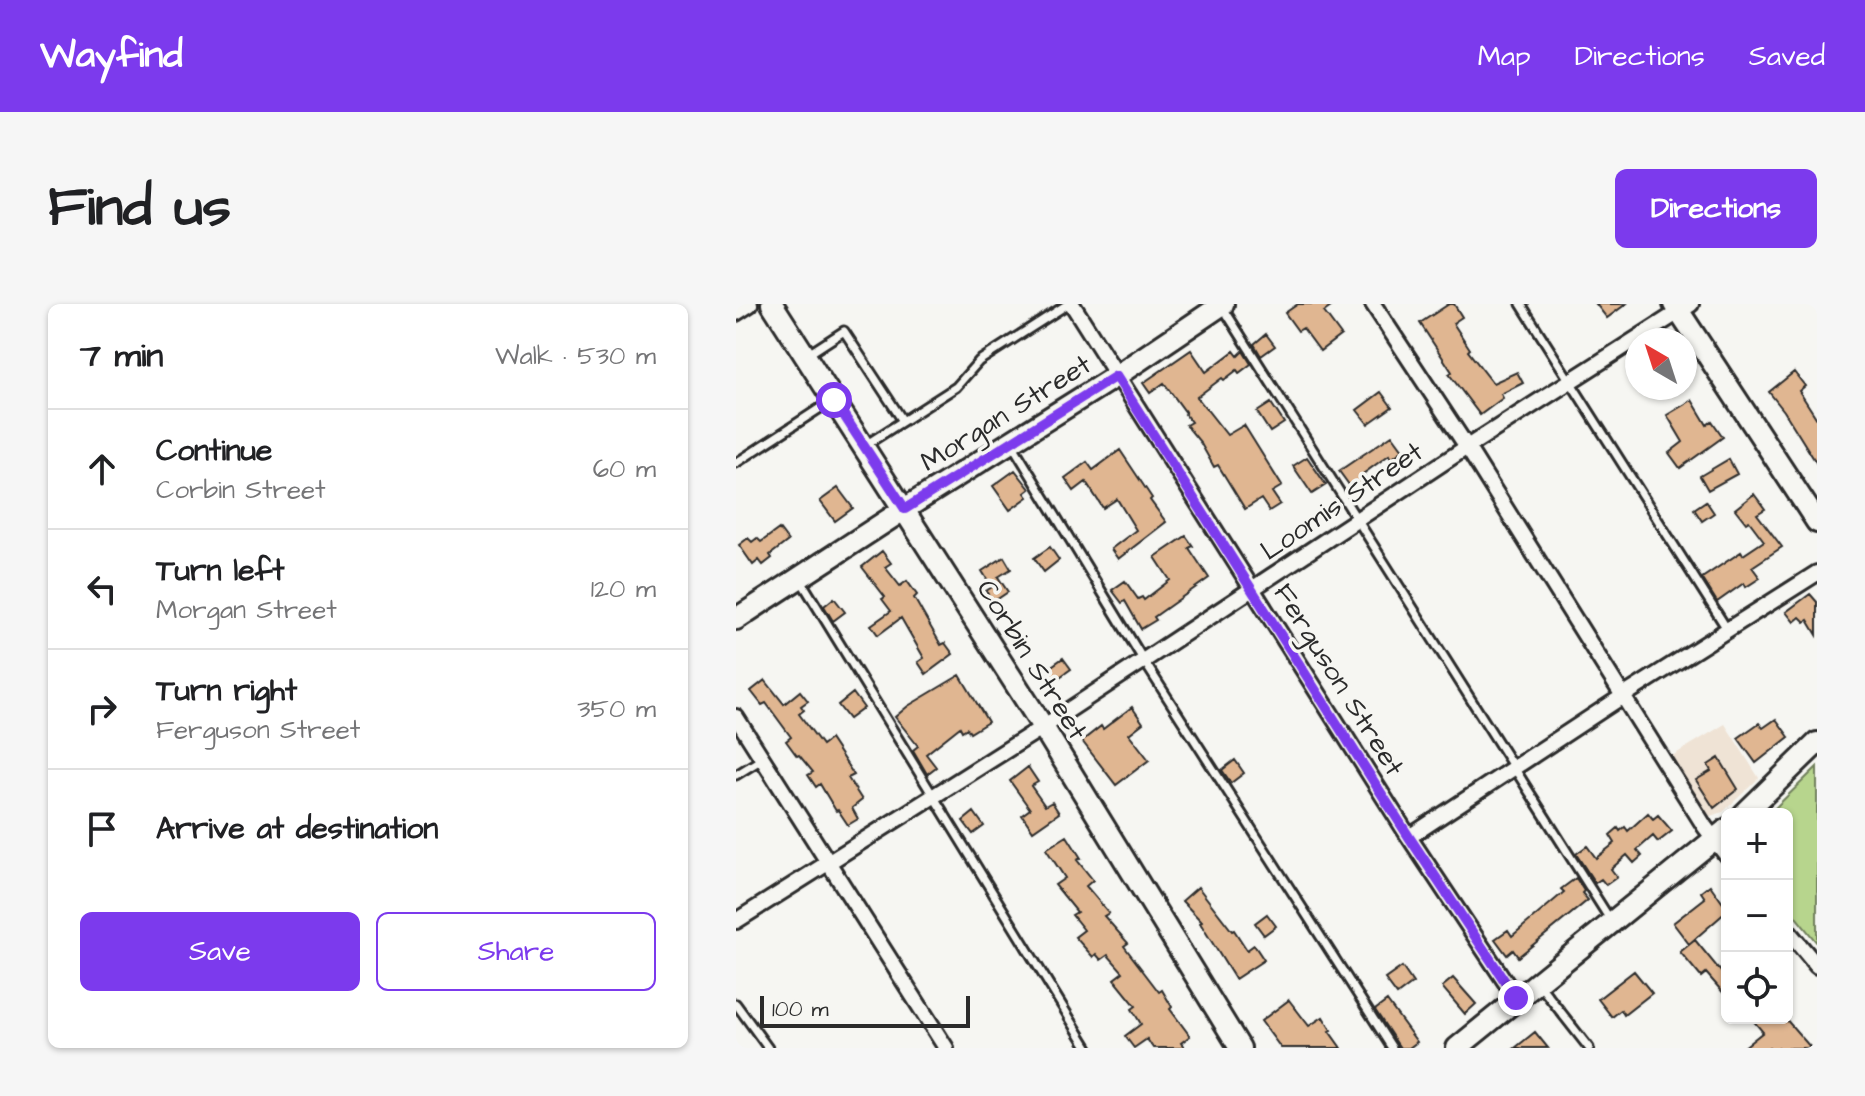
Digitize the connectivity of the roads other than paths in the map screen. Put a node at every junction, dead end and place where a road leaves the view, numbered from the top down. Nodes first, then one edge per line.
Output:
1 (750, 304) edge
2 (772, 304) edge
3 (1070, 304) edge
4 (1222, 304) edge
5 (1373, 304) edge
6 (1521, 304) edge
7 (1681, 307) edge
8 (736, 313) edge
9 (805, 356) junction
10 (1116, 376) junction
11 (1570, 383) junction
12 (834, 400) junction
13 (903, 421) junction
14 (1011, 442) junction
15 (864, 447) junction
16 (1467, 447) junction
17 (736, 463) edge
18 (905, 509) junction
19 (1357, 521) junction
20 (1817, 522) edge
21 (1817, 573) edge
22 (799, 578) junction
23 (1252, 590) junction
24 (736, 619) edge
25 (1727, 629) junction
26 (1144, 661) junction
27 (1623, 696) junction
28 (736, 717) edge
29 (1043, 727) junction
30 (1817, 743) edge
31 (762, 759) junction
32 (1513, 768) junction
33 (736, 775) edge
34 (932, 796) junction
35 (1750, 808) edge
36 (1409, 837) junction
37 (1721, 839) edge
38 (1721, 843) edge
39 (827, 862) junction
40 (736, 921) edge
41 (1613, 923) junction
42 (1793, 937) edge
43 (1817, 966) edge
44 (1536, 982) junction
45 (1516, 998) junction
46 (736, 1004) edge
47 (768, 1048) edge
48 (946, 1048) edge
49 (1088, 1048) edge
50 (1240, 1048) edge
51 (1392, 1048) edge
52 (1457, 1048) edge
53 (1589, 1048) edge

1 - 8 street
2 - 9 street, Corbin Street
3 - 10 street, Ferguson Street
3 - 13 lane
4 - 10 street, Morgan Street
4 - 19 lane
5 - 16 street
6 - 11 lane
7 - 11 street, Loomis Street
7 - 20 street
9 - 12 street, Corbin Street
9 - 13 lane
10 - 14 street, Morgan Street
10 - 23 street, Ferguson Street
11 - 16 street, Loomis Street
11 - 25 lane
12 - 15 street, Corbin Street
12 - 17 lane
13 - 15 lane
14 - 18 street, Morgan Street
14 - 26 lane
15 - 18 street, Corbin Street
16 - 19 street, Loomis Street
16 - 27 street
18 - 22 street, Morgan Street
18 - 29 street, Corbin Street
19 - 23 street, Loomis Street
19 - 32 lane
21 - 25 street
22 - 24 street, Morgan Street
22 - 34 lane
23 - 26 street, Loomis Street
23 - 36 street, Ferguson Street
25 - 27 street
26 - 29 street, Loomis Street
26 - 51 lane
27 - 32 street
27 - 37 street
28 - 31 street
29 - 34 street, Loomis Street
29 - 50 street, Corbin Street
30 - 35 street
31 - 33 lane
31 - 39 street
32 - 36 street
32 - 41 lane
34 - 39 street, Loomis Street
34 - 49 lane
36 - 45 street, Ferguson Street
38 - 41 street
39 - 40 street, Loomis Street
39 - 48 street
41 - 44 street
42 - 43 street
44 - 45 street
44 - 53 lane
45 - 52 street
46 - 47 lane

